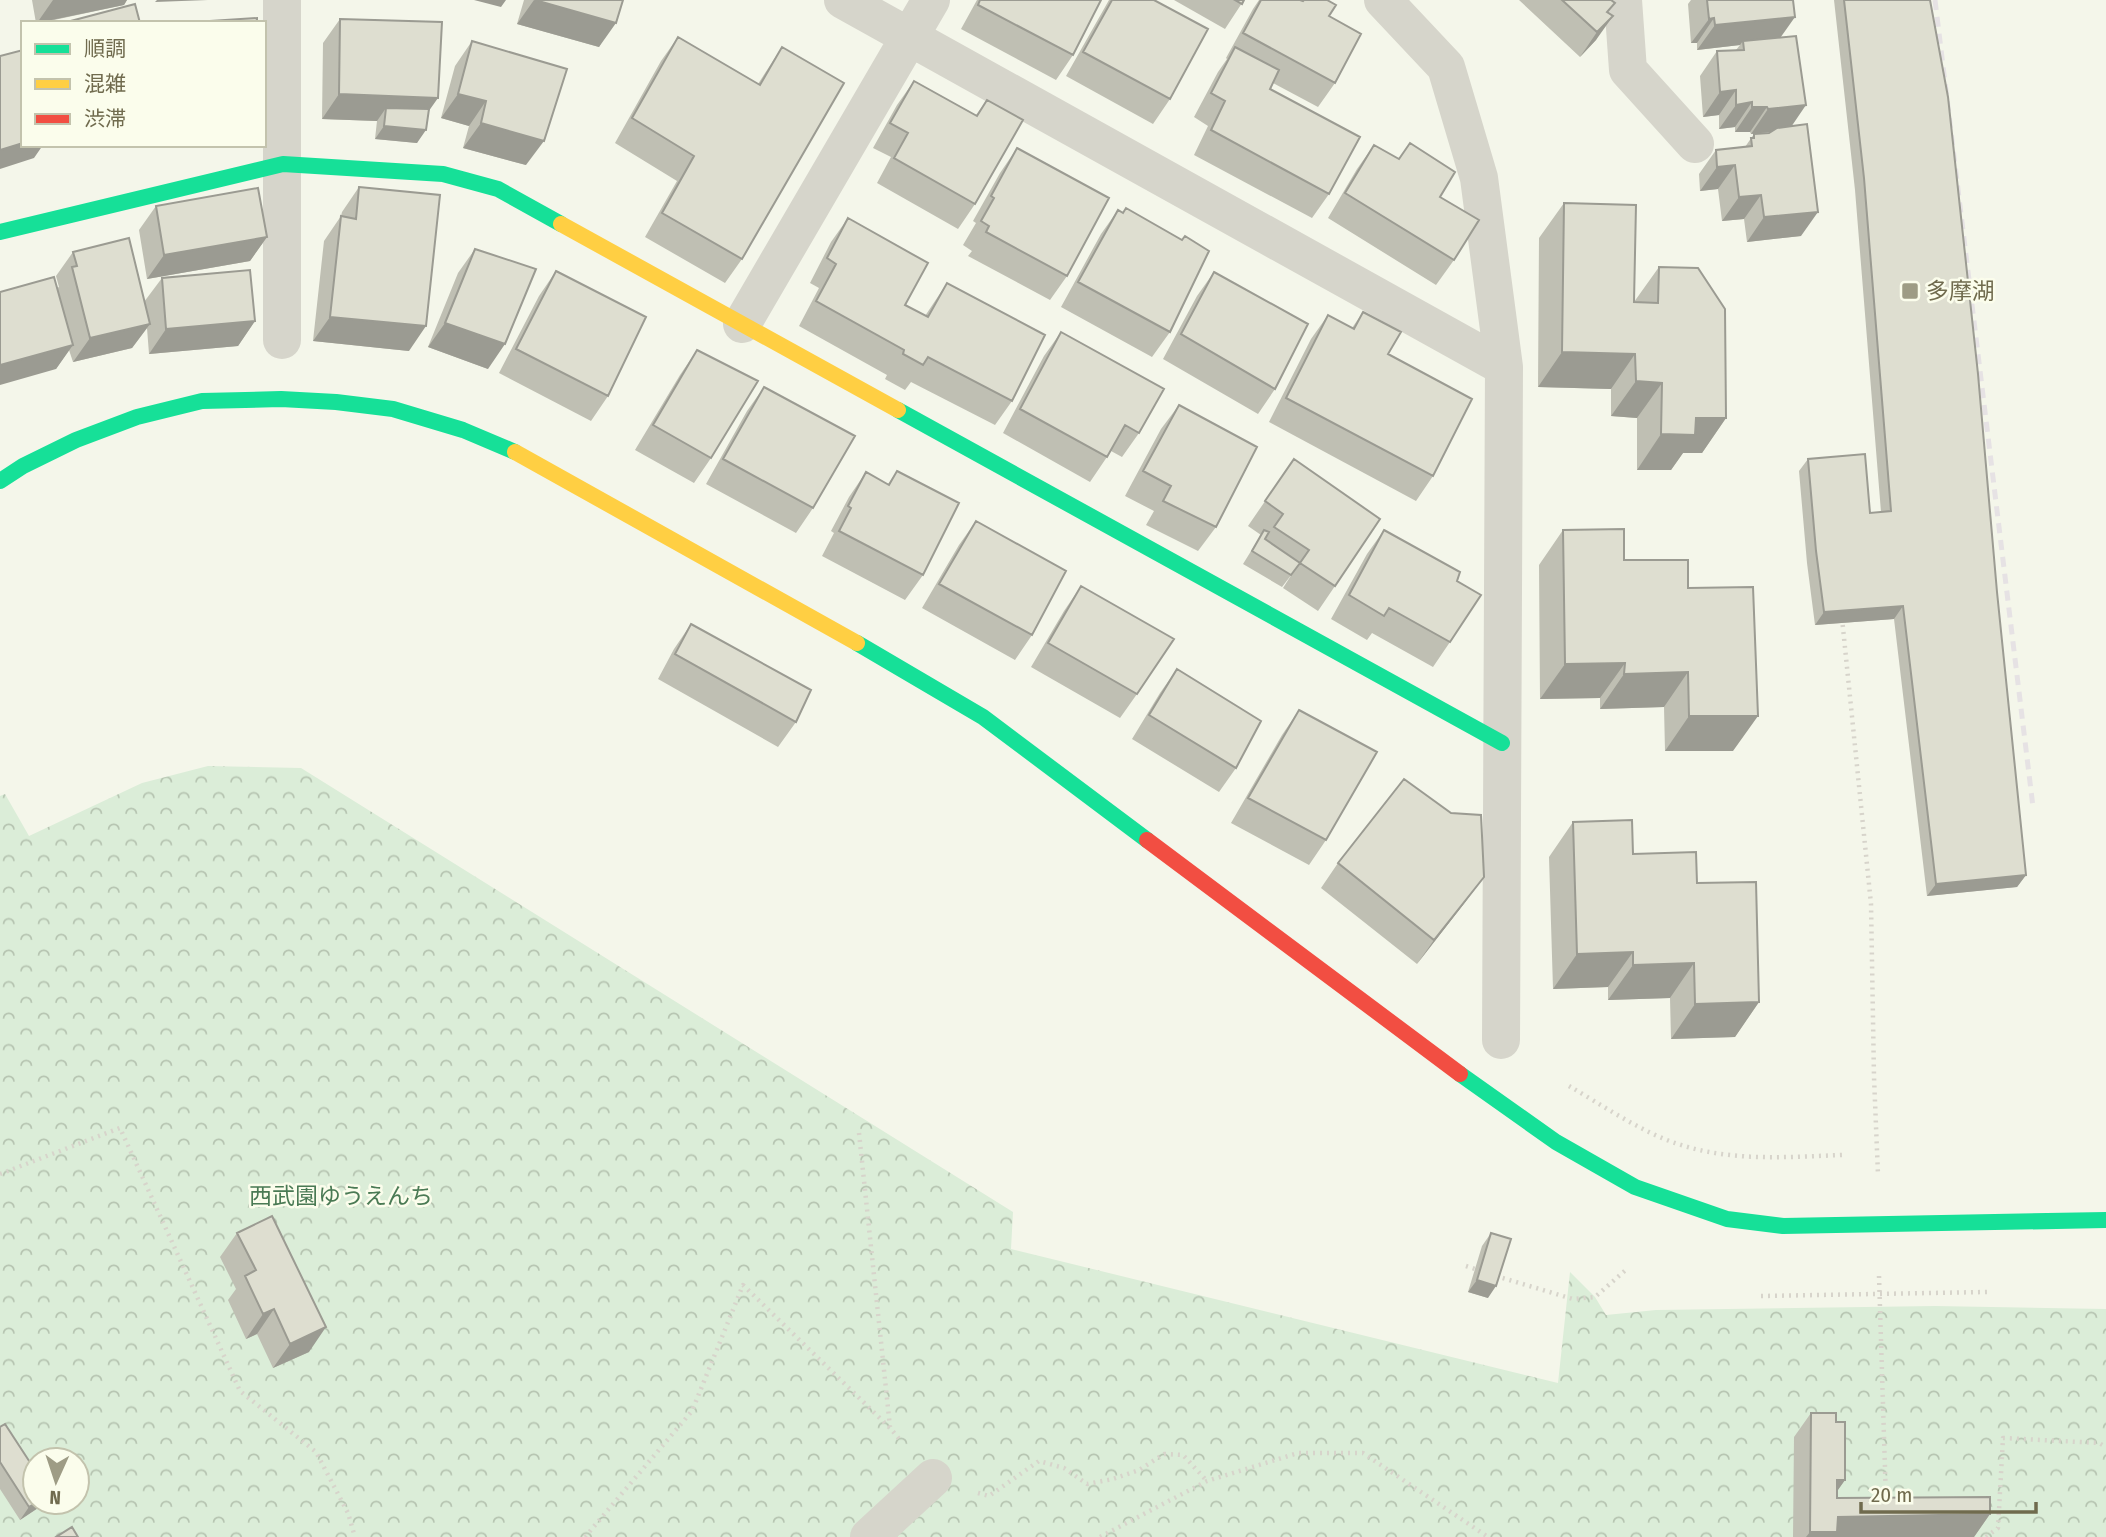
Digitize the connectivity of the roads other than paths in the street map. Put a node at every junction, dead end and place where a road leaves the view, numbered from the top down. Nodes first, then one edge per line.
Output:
1 (282, 0) edge
2 (843, 0) edge
3 (931, 0) edge
4 (1383, 0) edge
5 (1622, 0) edge
6 (911, 36) junction
7 (1695, 144) dead end
8 (283, 164) junction
9 (0, 232) edge
10 (742, 324) junction
11 (282, 340) dead end
12 (1504, 367) junction
13 (0, 481) edge
14 (1502, 743) junction
15 (1501, 1040) dead end
16 (2106, 1220) edge
17 (933, 1478) road end
18 (869, 1537) edge

1 - 8 street
2 - 6 street
3 - 6 street
4 - 12 street
5 - 7 street
6 - 10 street
6 - 12 street
8 - 9 street
8 - 10 street
8 - 11 street
10 - 14 street
12 - 14 street
13 - 16 street
14 - 15 street
17 - 18 street

